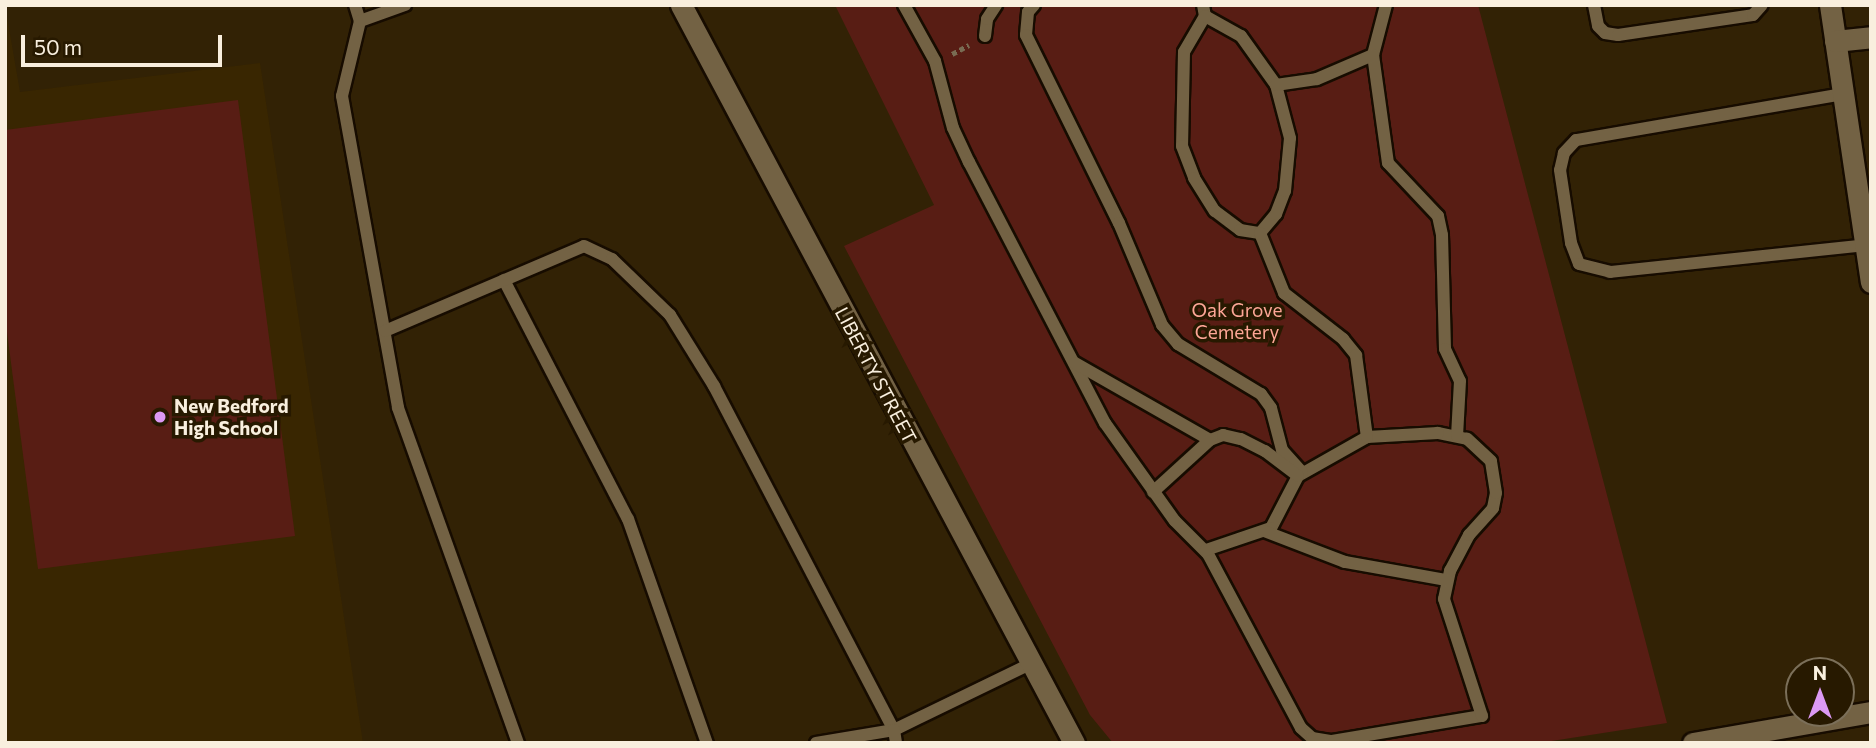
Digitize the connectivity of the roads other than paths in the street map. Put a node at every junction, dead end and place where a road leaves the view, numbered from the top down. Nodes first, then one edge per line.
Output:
1 (355, 5) edge
2 (405, 5) edge
3 (681, 5) edge
4 (904, 5) edge
5 (996, 5) edge
6 (1386, 5) edge
7 (1594, 5) edge
8 (1762, 5) edge
9 (1830, 5) edge
10 (1027, 8) edge
11 (1204, 11) edge
12 (360, 21) junction
13 (985, 36) dead end
14 (1871, 37) edge
15 (1835, 41) junction
16 (1373, 55) junction
17 (1276, 85) junction
18 (1843, 94) junction
19 (1260, 233) junction
20 (1865, 245) junction
21 (504, 280) junction
22 (1871, 282) edge
23 (384, 331) junction
24 (1075, 363) junction
25 (1457, 436) junction
26 (1367, 437) junction
27 (1210, 440) junction
28 (1300, 474) junction
29 (1153, 492) junction
30 (1264, 531) junction
31 (1206, 550) junction
32 (1446, 580) junction
33 (1030, 664) junction
34 (1871, 712) edge
35 (895, 736) edge
36 (518, 743) edge
37 (708, 743) edge
38 (816, 743) edge
39 (1074, 743) edge
40 (1693, 743) edge

1 - 12 lane
2 - 12 lane
3 - 33 street, LIBERTY STREET
4 - 24 lane
5 - 13 lane
6 - 16 lane
7 - 8 lane
9 - 15 street
10 - 28 lane
11 - 17 lane
11 - 19 lane
12 - 23 lane
14 - 15 street
15 - 18 street
16 - 17 lane
16 - 25 lane
17 - 19 lane
18 - 20 street
18 - 20 lane
19 - 26 lane
20 - 22 street
21 - 23 lane
21 - 35 lane
21 - 37 lane
23 - 36 lane
24 - 27 lane
24 - 29 lane
25 - 26 lane
25 - 32 lane
26 - 28 lane
27 - 28 lane
27 - 29 lane
28 - 30 lane
29 - 31 lane
30 - 31 lane
30 - 32 lane
31 - 32 lane
33 - 35 lane
33 - 39 street, LIBERTY STREET
34 - 40 street
35 - 38 lane

